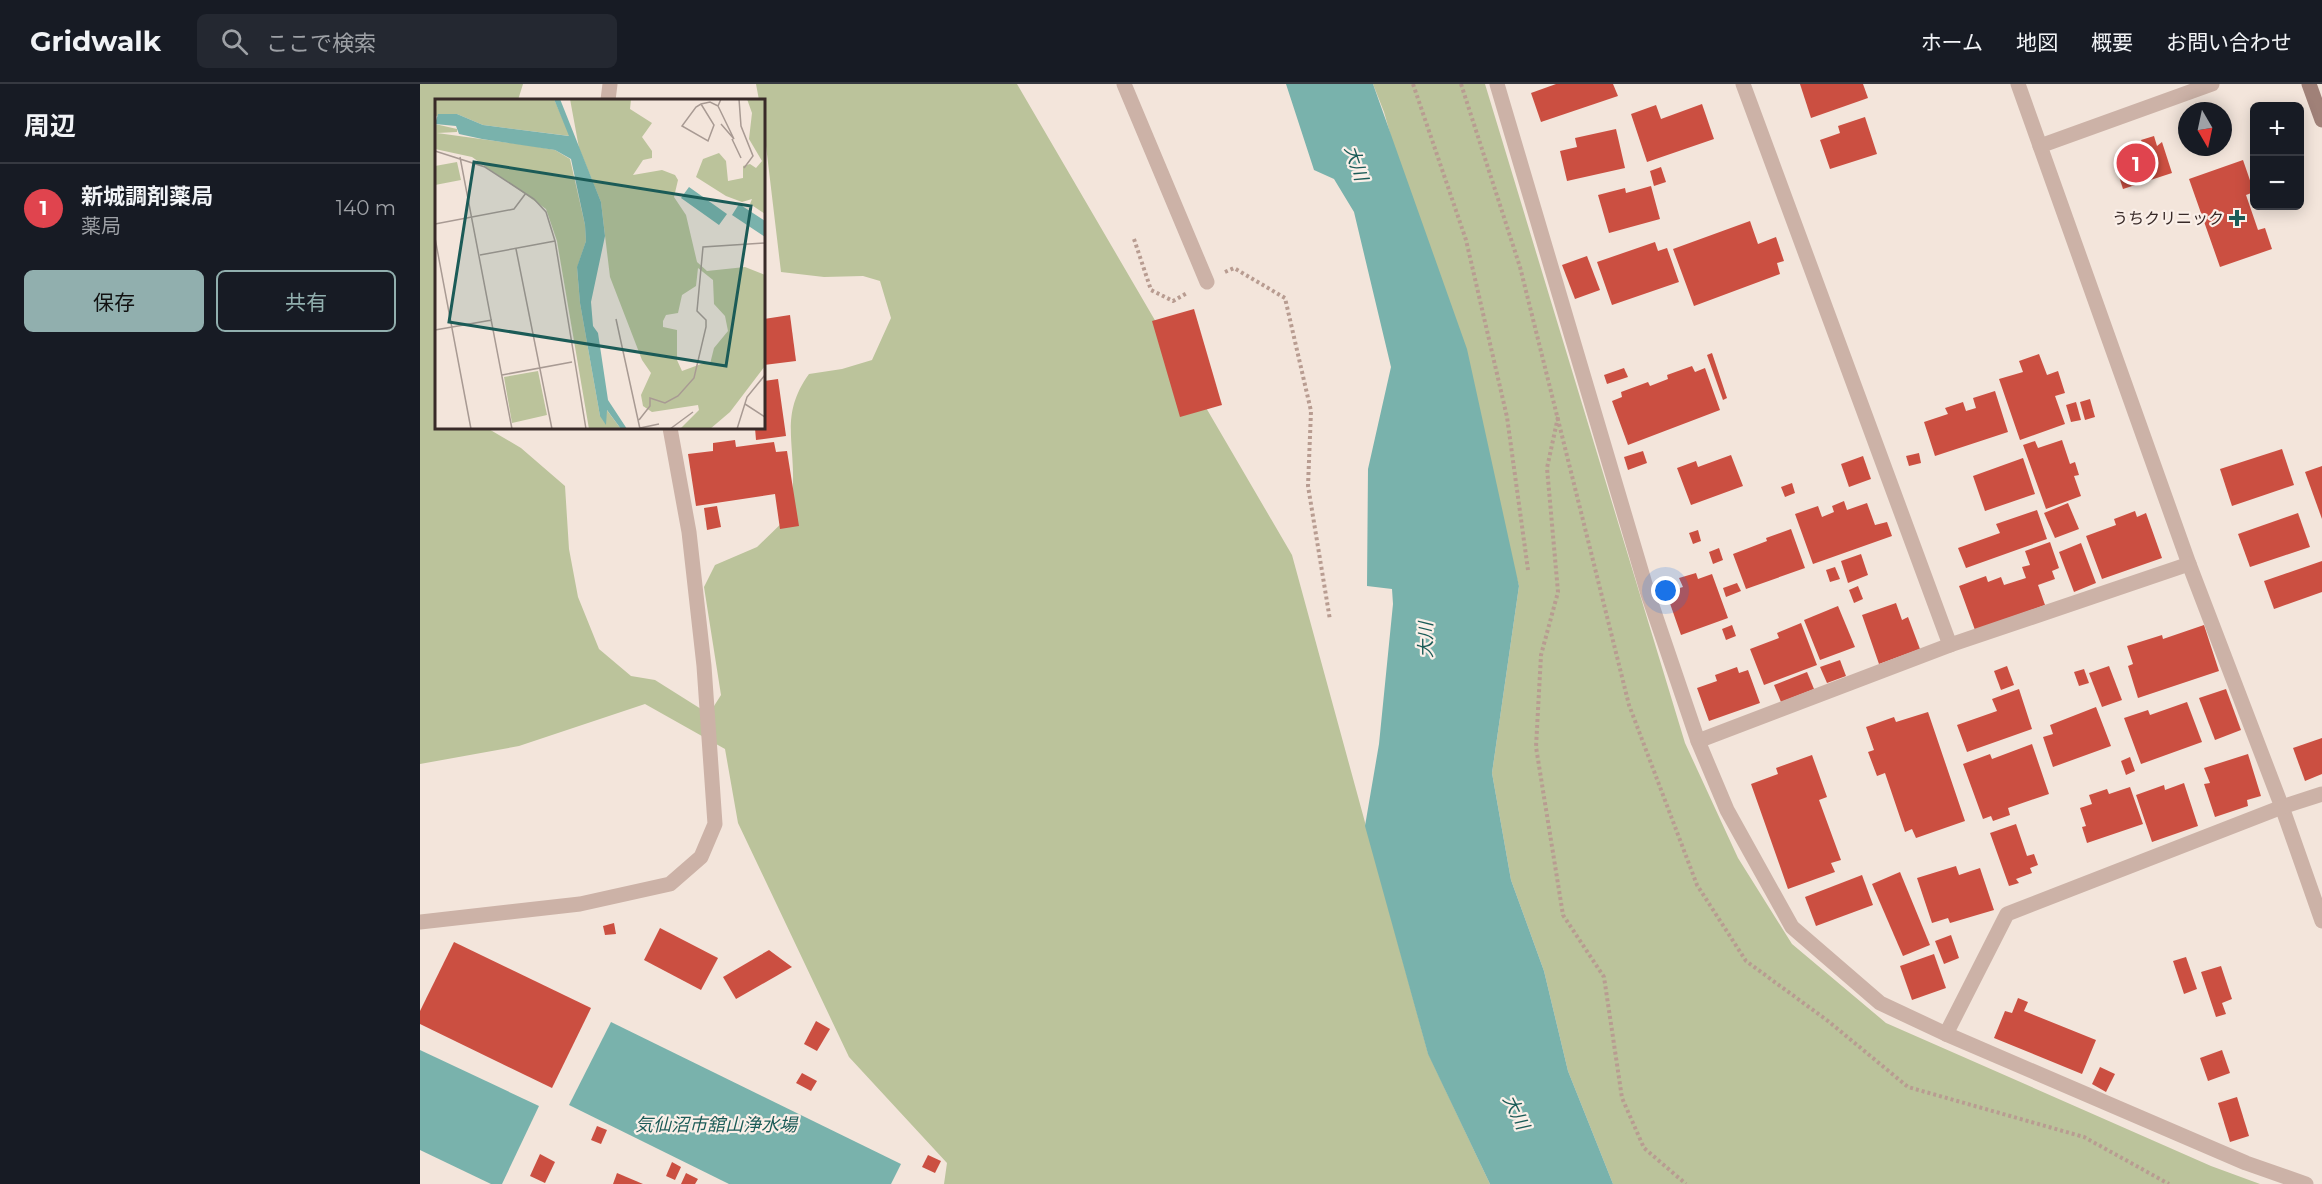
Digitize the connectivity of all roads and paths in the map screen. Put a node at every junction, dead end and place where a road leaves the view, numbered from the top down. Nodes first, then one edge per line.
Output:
1 (610, 84) edge
2 (1124, 84) edge
3 (1413, 84) edge
4 (1497, 84) edge
5 (1743, 84) edge
6 (2018, 84) edge
7 (2212, 84) edge
8 (2309, 84) edge
9 (608, 99) edge
10 (2322, 120) edge
11 (2040, 146) junction
12 (1134, 239) dead end
13 (1207, 282) junction
14 (1558, 416) dead end
15 (670, 429) edge
16 (2189, 564) junction
17 (1528, 570) dead end
18 (1330, 620) dead end
19 (1950, 645) junction
20 (1698, 741) junction
21 (2322, 794) edge
22 (2282, 807) junction
23 (2322, 921) edge
24 (420, 922) edge
25 (1946, 1034) junction
26 (1686, 1184) edge
27 (2306, 1184) edge

1 - 9 street
2 - 13 street
3 - 17 path
4 - 20 street
5 - 19 street
6 - 11 street
7 - 11 street
8 - 10 street
11 - 16 street
12 - 13 path
13 - 18 path
14 - 26 path
15 - 24 street
16 - 19 street
16 - 22 street
19 - 20 street
20 - 25 street
21 - 22 street
22 - 23 street
22 - 25 street
25 - 27 street

